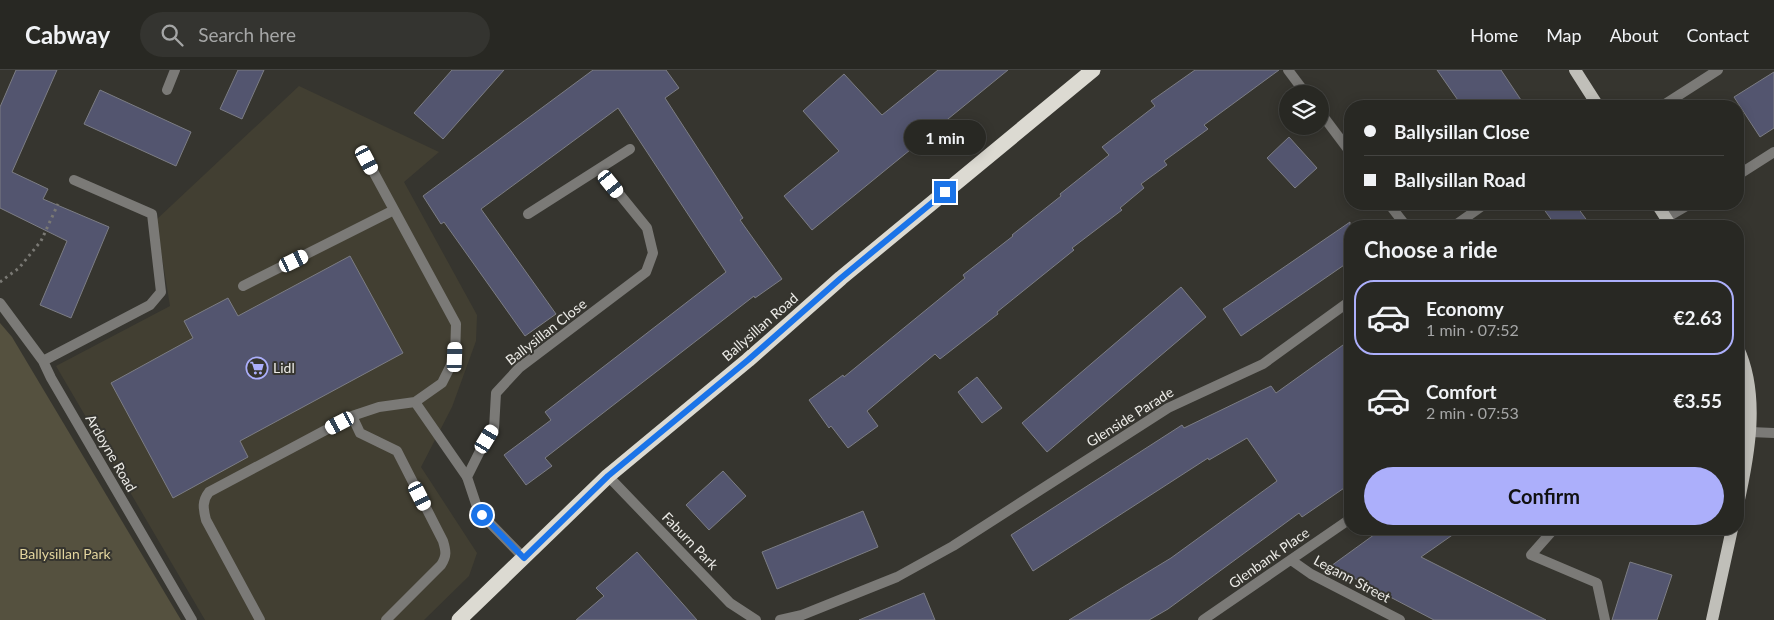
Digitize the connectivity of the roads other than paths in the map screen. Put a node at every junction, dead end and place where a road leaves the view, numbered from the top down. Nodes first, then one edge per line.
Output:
1 (175, 70) edge
2 (1093, 70) edge
3 (1288, 70) edge
4 (1575, 70) edge
5 (1718, 70) edge
6 (1299, 85) edge
7 (167, 90) dead end
8 (1594, 100) edge
9 (1671, 100) edge
10 (1329, 124) edge
11 (1344, 144) edge
12 (630, 149) dead end
13 (1774, 152) edge
14 (367, 160) dead end
15 (599, 169) junction
16 (1744, 170) edge
17 (74, 180) dead end
18 (394, 210) junction
19 (1394, 210) edge
20 (1477, 210) edge
21 (1683, 210) edge
22 (528, 214) dead end
23 (1401, 220) edge
24 (1463, 220) edge
25 (1670, 220) edge
26 (243, 286) dead end
27 (0, 303) edge
28 (1344, 305) edge
29 (43, 361) junction
30 (1744, 370) edge
31 (415, 402) junction
32 (352, 416) junction
33 (1750, 432) junction
34 (1774, 433) edge
35 (608, 476) junction
36 (1744, 476) edge
37 (467, 477) junction
38 (1344, 523) edge
39 (1549, 535) edge
40 (1731, 535) edge
41 (524, 558) junction
42 (1291, 560) junction
43 (192, 620) edge
44 (260, 620) edge
45 (386, 620) edge
46 (459, 620) edge
47 (756, 620) edge
48 (780, 620) edge
49 (1203, 620) edge
50 (1400, 620) edge
51 (1605, 620) edge
52 (1712, 620) edge

1 - 7 street
2 - 35 highway, Ballysillan Road
3 - 6 street
4 - 8 main road
5 - 9 street
10 - 11 street
12 - 15 street
13 - 16 street
14 - 18 street
15 - 22 street
15 - 37 street, Ballysillan Close
17 - 29 street
18 - 26 street
18 - 31 street
19 - 23 street
20 - 24 street
21 - 25 street
27 - 29 street, Ardoyne Road
28 - 48 street, Glenside Parade
29 - 43 street, Ardoyne Road
30 - 33 main road
31 - 32 street
31 - 37 street
32 - 44 street
32 - 45 street
33 - 34 street
33 - 36 main road
35 - 41 highway, Ballysillan Road
35 - 47 street, Faburn Park
37 - 41 street
38 - 42 street, Glenbank Place
39 - 51 street
40 - 52 main road
41 - 46 highway, Ballysillan Road
42 - 49 street, Glenbank Place
42 - 50 street, Legann Street

